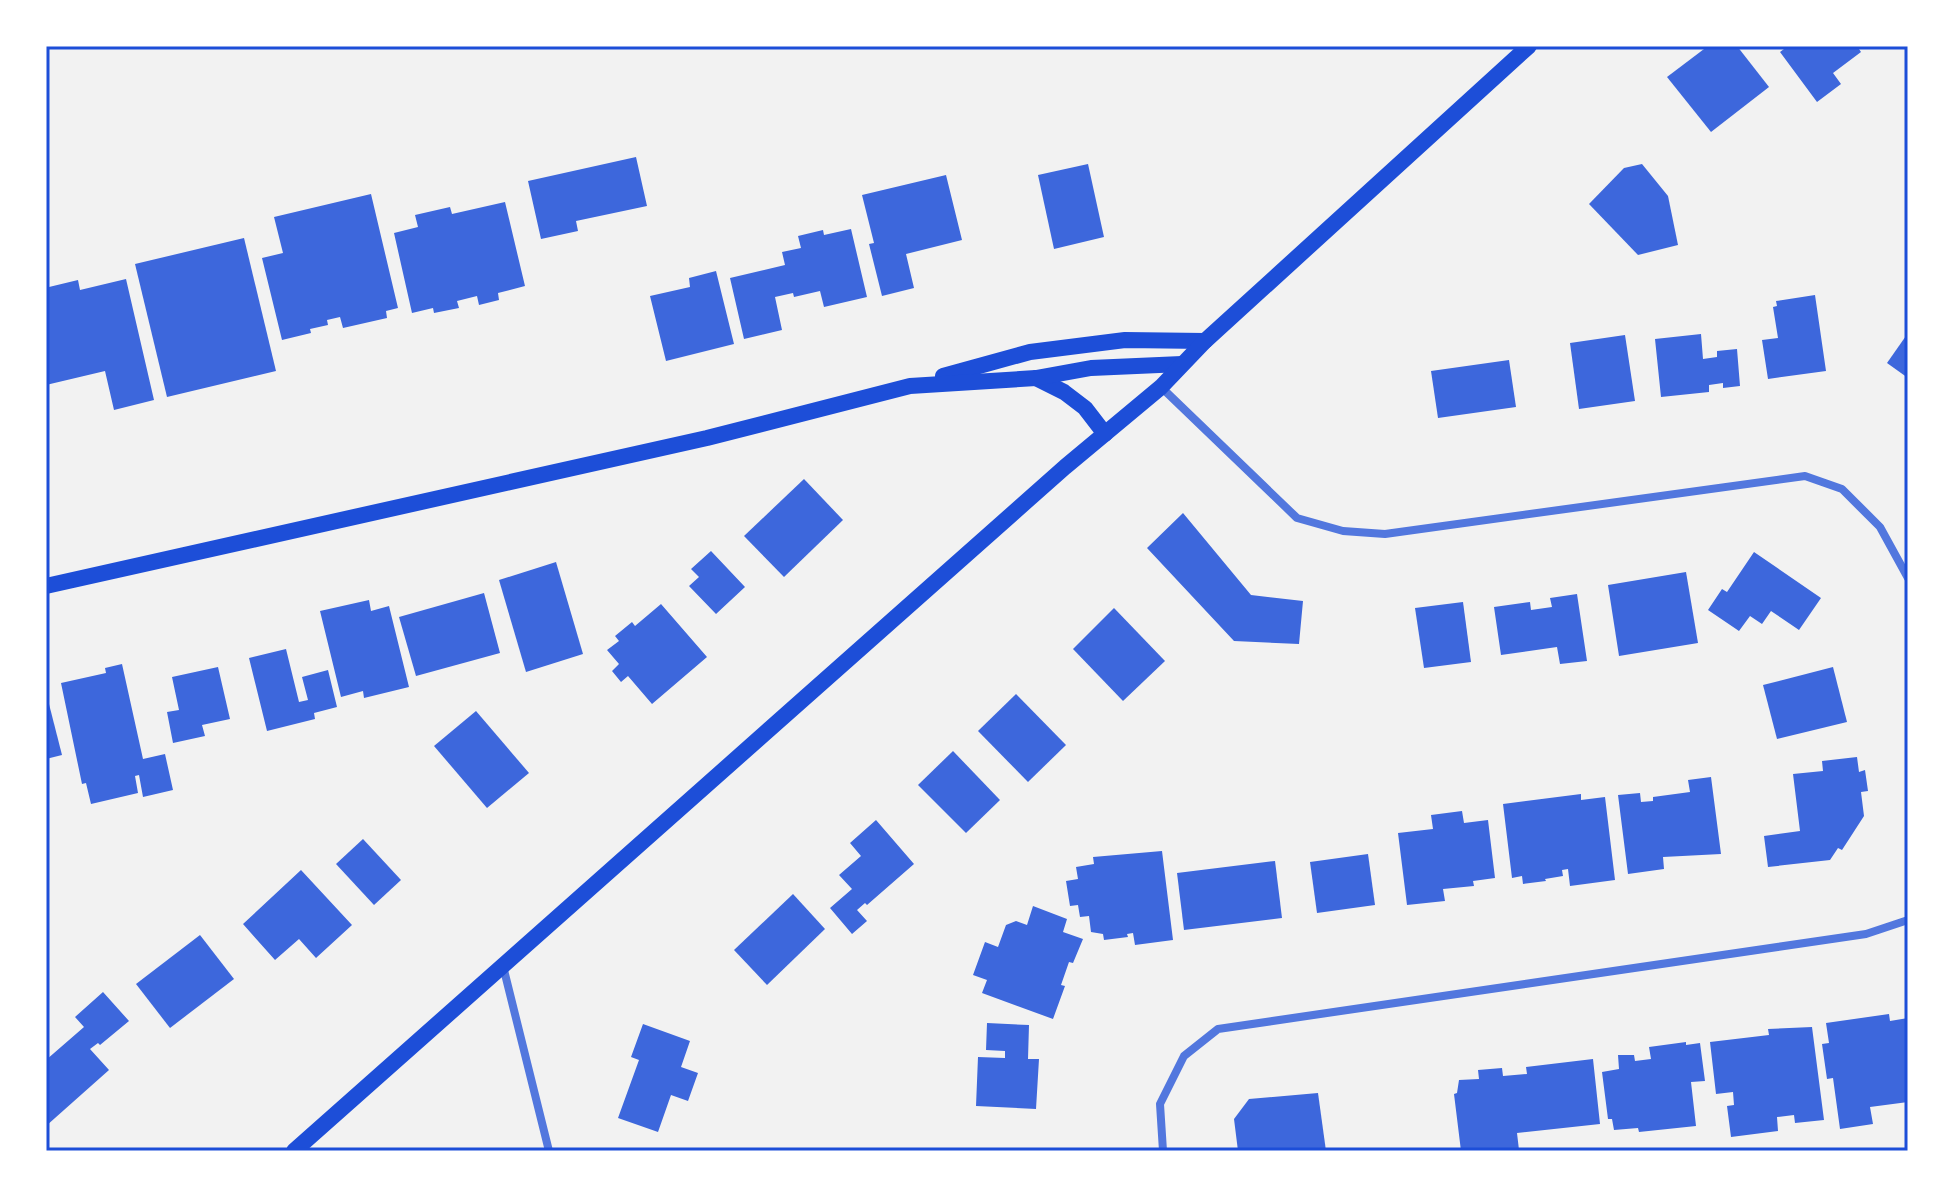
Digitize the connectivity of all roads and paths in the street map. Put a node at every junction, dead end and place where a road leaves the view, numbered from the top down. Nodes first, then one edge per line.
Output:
1 (1529, 46) edge
2 (1205, 341) junction
3 (1182, 364) junction
4 (1036, 378) junction
5 (910, 386) junction
6 (1161, 387) junction
7 (1105, 434) junction
8 (1908, 578) edge
9 (46, 586) edge
10 (1908, 920) edge
11 (503, 966) junction
12 (294, 1151) edge
13 (549, 1151) edge
14 (1163, 1151) edge

1 - 2 main road
2 - 3 main road
2 - 5 main road
3 - 4 main road
3 - 6 main road
4 - 5 main road
4 - 7 main road
5 - 9 main road
6 - 7 main road
6 - 8 street
7 - 11 main road
10 - 14 street
11 - 12 main road
11 - 13 street

